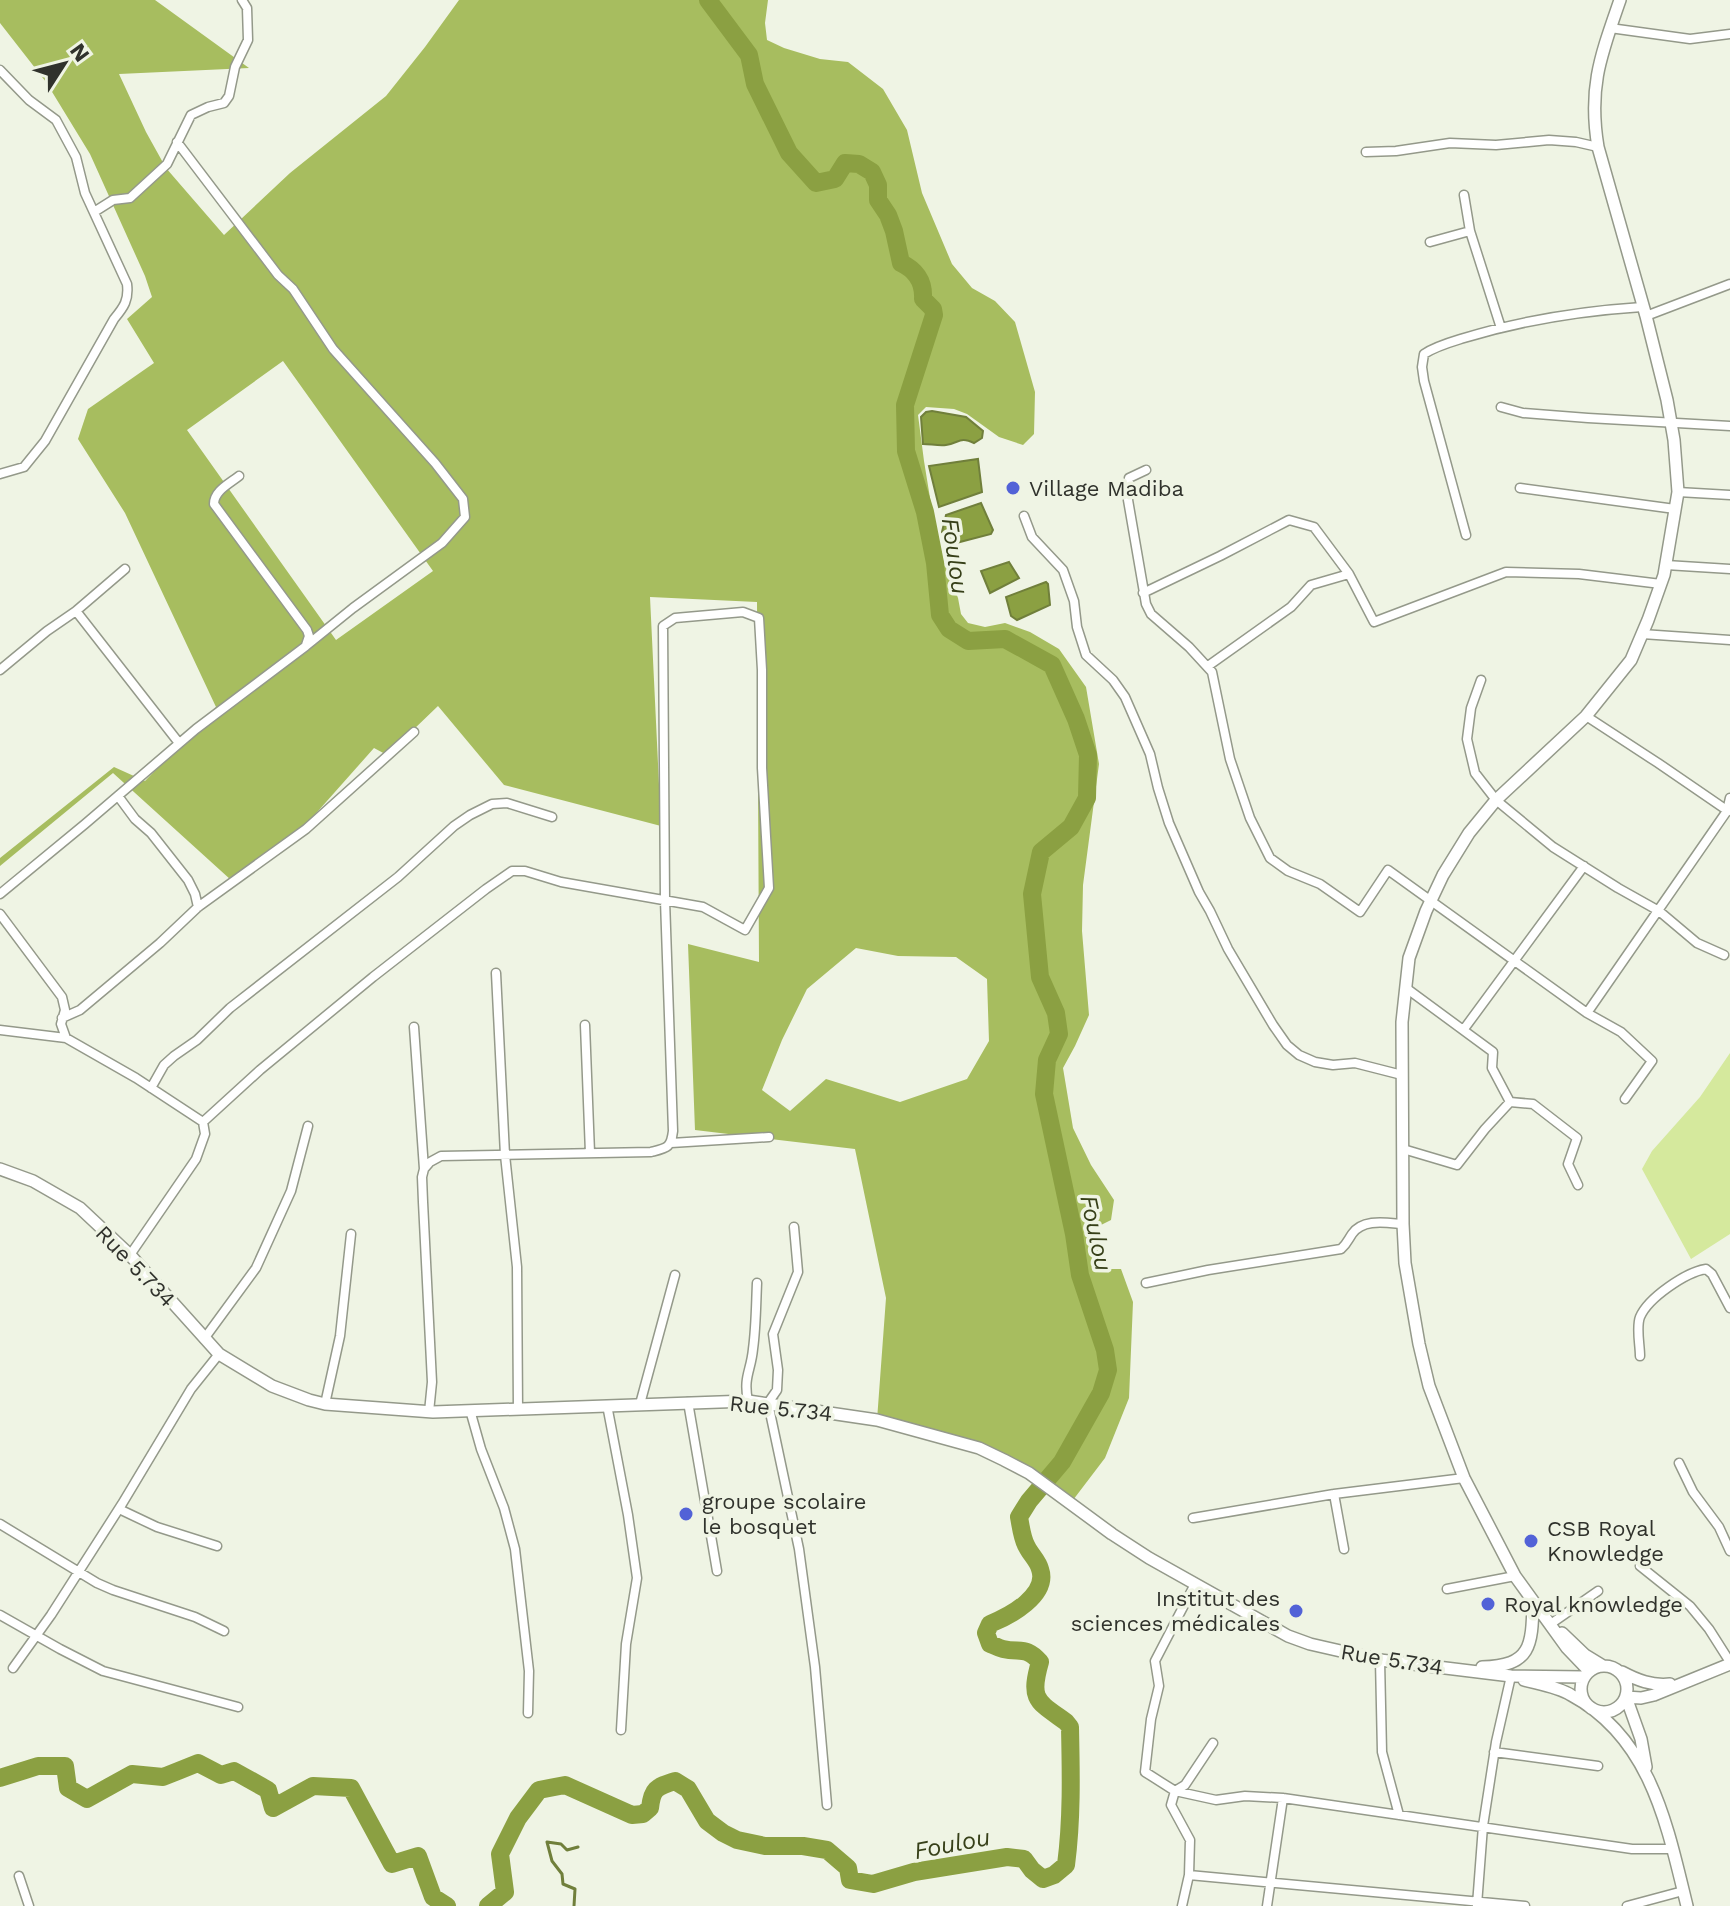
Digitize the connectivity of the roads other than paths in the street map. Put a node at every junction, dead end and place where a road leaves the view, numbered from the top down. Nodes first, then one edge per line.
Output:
1 (242, 0) edge
2 (1620, 0) edge
3 (1610, 28) junction
4 (1730, 34) edge
5 (0, 70) edge
6 (177, 142) junction
7 (1598, 147) junction
8 (1366, 152) dead end
9 (1464, 195) dead end
10 (94, 212) junction
11 (1470, 231) junction
12 (1430, 242) dead end
13 (1730, 284) edge
14 (1644, 311) junction
15 (1501, 328) junction
16 (1501, 407) dead end
17 (1671, 422) junction
18 (1730, 426) edge
19 (1146, 470) dead end
20 (0, 474) edge
21 (239, 476) dead end
22 (1520, 488) dead end
23 (1678, 492) junction
24 (1730, 495) edge
25 (1675, 509) junction
26 (1024, 516) dead end
27 (1466, 535) dead end
28 (1666, 565) junction
29 (125, 569) dead end
30 (1730, 569) edge
31 (1349, 574) junction
32 (1661, 584) junction
33 (1143, 593) junction
34 (76, 611) junction
35 (1642, 634) junction
36 (1730, 640) edge
37 (306, 646) junction
38 (1208, 666) junction
39 (0, 670) edge
40 (1481, 680) dead end
41 (1586, 716) junction
42 (414, 732) dead end
43 (179, 743) junction
44 (118, 796) junction
45 (1730, 798) edge
46 (1496, 800) junction
47 (1729, 812) edge
48 (552, 817) dead end
49 (1584, 866) junction
50 (0, 894) edge
51 (665, 900) junction
52 (1431, 900) junction
53 (198, 907) junction
54 (1659, 911) junction
55 (0, 914) edge
56 (1724, 955) dead end
57 (1513, 960) junction
58 (496, 973) dead end
59 (1406, 988) junction
60 (1587, 1013) junction
61 (62, 1018) junction
62 (585, 1025) dead end
63 (414, 1027) dead end
64 (1464, 1029) junction
65 (0, 1030) edge
66 (66, 1038) junction
67 (1402, 1075) junction
68 (151, 1088) junction
69 (1625, 1099) dead end
70 (1510, 1102) junction
71 (203, 1122) junction
72 (308, 1126) dead end
73 (769, 1137) dead end
74 (671, 1143) junction
75 (1403, 1149) junction
76 (590, 1153) junction
77 (505, 1155) junction
78 (0, 1169) edge
79 (424, 1169) junction
80 (1578, 1185) dead end
81 (1403, 1224) junction
82 (794, 1227) dead end
83 (351, 1234) dead end
84 (130, 1255) junction
85 (675, 1275) dead end
86 (757, 1283) dead end
87 (1146, 1283) dead end
88 (1730, 1308) edge
89 (204, 1339) junction
90 (219, 1354) junction
91 (1640, 1356) dead end
92 (748, 1401) junction
93 (688, 1402) junction
94 (768, 1403) junction
95 (325, 1404) junction
96 (640, 1404) junction
97 (607, 1405) junction
98 (518, 1409) junction
99 (470, 1410) junction
100 (429, 1412) junction
101 (1679, 1463) dead end
102 (1464, 1478) junction
103 (1334, 1494) junction
104 (119, 1509) junction
105 (1193, 1518) dead end
106 (0, 1524) edge
107 (217, 1546) dead end
108 (1344, 1549) dead end
109 (1730, 1551) edge
110 (1640, 1566) dead end
111 (717, 1571) dead end
112 (78, 1572) junction
113 (1515, 1576) junction
114 (1195, 1584) junction
115 (1447, 1589) dead end
116 (1598, 1591) dead end
117 (1536, 1606) junction
118 (0, 1615) edge
119 (1552, 1623) junction
120 (224, 1631) dead end
121 (36, 1636) junction
122 (1380, 1660) junction
123 (1730, 1663) edge
124 (1603, 1666) junction
125 (1438, 1667) junction
126 (13, 1668) dead end
127 (1616, 1670) junction
128 (1587, 1674) junction
129 (1511, 1676) junction
130 (1686, 1682) junction
131 (1626, 1697) junction
132 (238, 1707) dead end
133 (1590, 1707) junction
134 (528, 1713) dead end
135 (621, 1730) dead end
136 (1213, 1743) dead end
137 (1494, 1752) junction
138 (1598, 1766) dead end
139 (1648, 1776) junction
140 (1175, 1791) junction
141 (1283, 1798) junction
142 (827, 1805) dead end
143 (1399, 1815) junction
144 (1483, 1826) junction
145 (1673, 1849) junction
146 (1189, 1875) junction
147 (19, 1876) dead end
148 (1269, 1883) junction
149 (1683, 1891) junction
150 (1477, 1903) edge
151 (29, 1906) edge
152 (1182, 1906) edge
153 (1267, 1906) edge
154 (1525, 1906) edge
155 (1627, 1906) edge
156 (1687, 1906) edge

1 - 6 street
2 - 3 street
3 - 4 street
3 - 7 street
5 - 10 street
6 - 10 street
6 - 37 street
7 - 8 street
7 - 14 street
9 - 11 street
10 - 20 street
11 - 12 street
11 - 15 street
13 - 14 street
14 - 15 street
14 - 17 street
15 - 27 street
16 - 17 street
17 - 18 street
17 - 23 street
19 - 33 street
21 - 37 street
22 - 25 street
23 - 24 street
23 - 25 street
25 - 28 street
26 - 67 street
28 - 30 street
28 - 32 street
29 - 34 street
31 - 32 street
31 - 33 street
31 - 38 street
32 - 35 street
33 - 38 street
34 - 39 street
34 - 43 street
35 - 36 street
35 - 41 street
37 - 43 street
38 - 52 street
40 - 46 street
41 - 46 street
41 - 47 street
42 - 53 street
43 - 44 street
44 - 50 street
44 - 53 street
45 - 47 street
46 - 49 street
46 - 52 street
47 - 54 street
48 - 68 street
49 - 54 street
49 - 57 street
51 - 51 street
51 - 71 street
51 - 74 street
52 - 57 street
52 - 59 street
53 - 61 street
54 - 56 street
54 - 60 street
55 - 61 street
57 - 60 street
57 - 64 street
58 - 77 street
59 - 64 street
59 - 67 street
60 - 69 street
61 - 66 street
62 - 76 street
63 - 79 street
64 - 70 street
65 - 66 street
66 - 68 street
67 - 75 street
68 - 71 street
70 - 75 street
70 - 80 street
71 - 84 street
72 - 89 street
73 - 74 street
74 - 76 street
75 - 81 street
76 - 77 street
77 - 79 street
77 - 98 street
78 - 84 street, Rue 5.734
79 - 100 street
81 - 87 street
81 - 102 street
82 - 94 street
83 - 95 street
84 - 89 street, Rue 5.734
85 - 96 street
86 - 92 street
88 - 91 street
89 - 90 street, Rue 5.734
90 - 95 street, Rue 5.734
90 - 104 street
92 - 93 street, Rue 5.734
92 - 94 street, Rue 5.734
93 - 96 street, Rue 5.734
93 - 111 street
94 - 114 street, Rue 5.734
94 - 142 street
95 - 100 street, Rue 5.734
96 - 97 street, Rue 5.734
97 - 98 street, Rue 5.734
97 - 135 street
98 - 99 street, Rue 5.734
99 - 100 street, Rue 5.734
99 - 134 street
101 - 109 street
102 - 103 street
102 - 113 street
103 - 105 street
103 - 108 street
104 - 107 street
104 - 112 street
106 - 112 street
110 - 123 street
112 - 120 street
112 - 121 street
113 - 115 street
113 - 117 street
114 - 122 street, Rue 5.734
114 - 140 street
116 - 119 street
117 - 119 street
117 - 125 street
117 - 128 street
118 - 121 street
119 - 124 street
121 - 126 street
121 - 132 street
122 - 125 street, Rue 5.734
122 - 143 street
123 - 130 street
124 - 127 street
124 - 128 street
125 - 129 street, Rue 5.734
127 - 130 street
127 - 131 street
128 - 129 street, Rue 5.734
128 - 133 street
129 - 133 street
129 - 137 street
130 - 131 street
131 - 133 street
131 - 139 street
133 - 139 street
136 - 140 street
137 - 138 street
137 - 144 street
139 - 145 street
140 - 141 street
140 - 146 street
141 - 143 street
141 - 148 street
143 - 144 street
144 - 145 street
144 - 150 street
145 - 149 street
146 - 148 street
146 - 152 street
147 - 151 street
148 - 150 street
148 - 153 street
149 - 155 street
149 - 156 street
150 - 154 street

